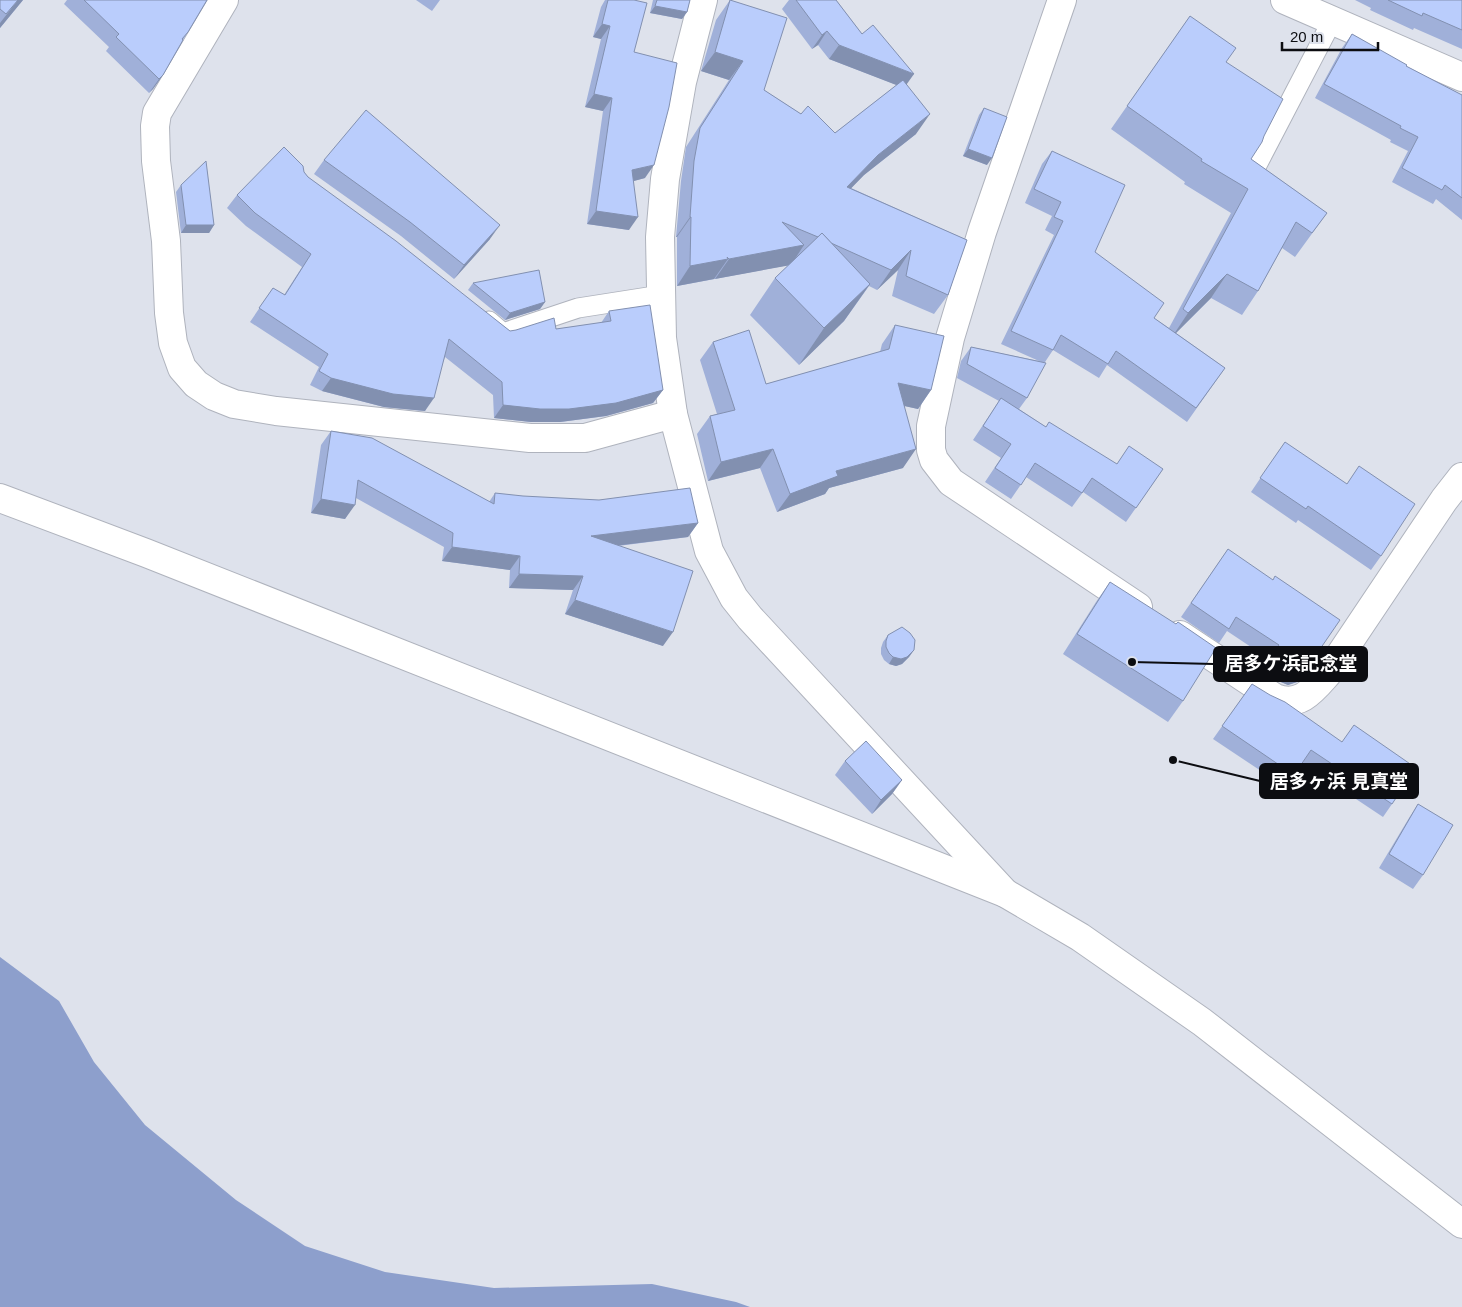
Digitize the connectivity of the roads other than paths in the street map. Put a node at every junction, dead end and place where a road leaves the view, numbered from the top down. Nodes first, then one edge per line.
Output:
1 (224, 0) edge
2 (703, 0) edge
3 (1062, 0) edge
4 (1285, 0) edge
5 (1332, 22) junction
6 (1462, 77) edge
7 (1257, 165) edge
8 (661, 295) junction
9 (474, 309) edge
10 (673, 414) junction
11 (1462, 477) edge
12 (0, 498) edge
13 (1006, 893) junction
14 (1462, 1224) edge

1 - 10 street
2 - 8 street
3 - 11 street
4 - 5 street
5 - 6 street
5 - 7 lane
8 - 9 lane
8 - 10 street
10 - 13 street
12 - 13 street
13 - 14 street

